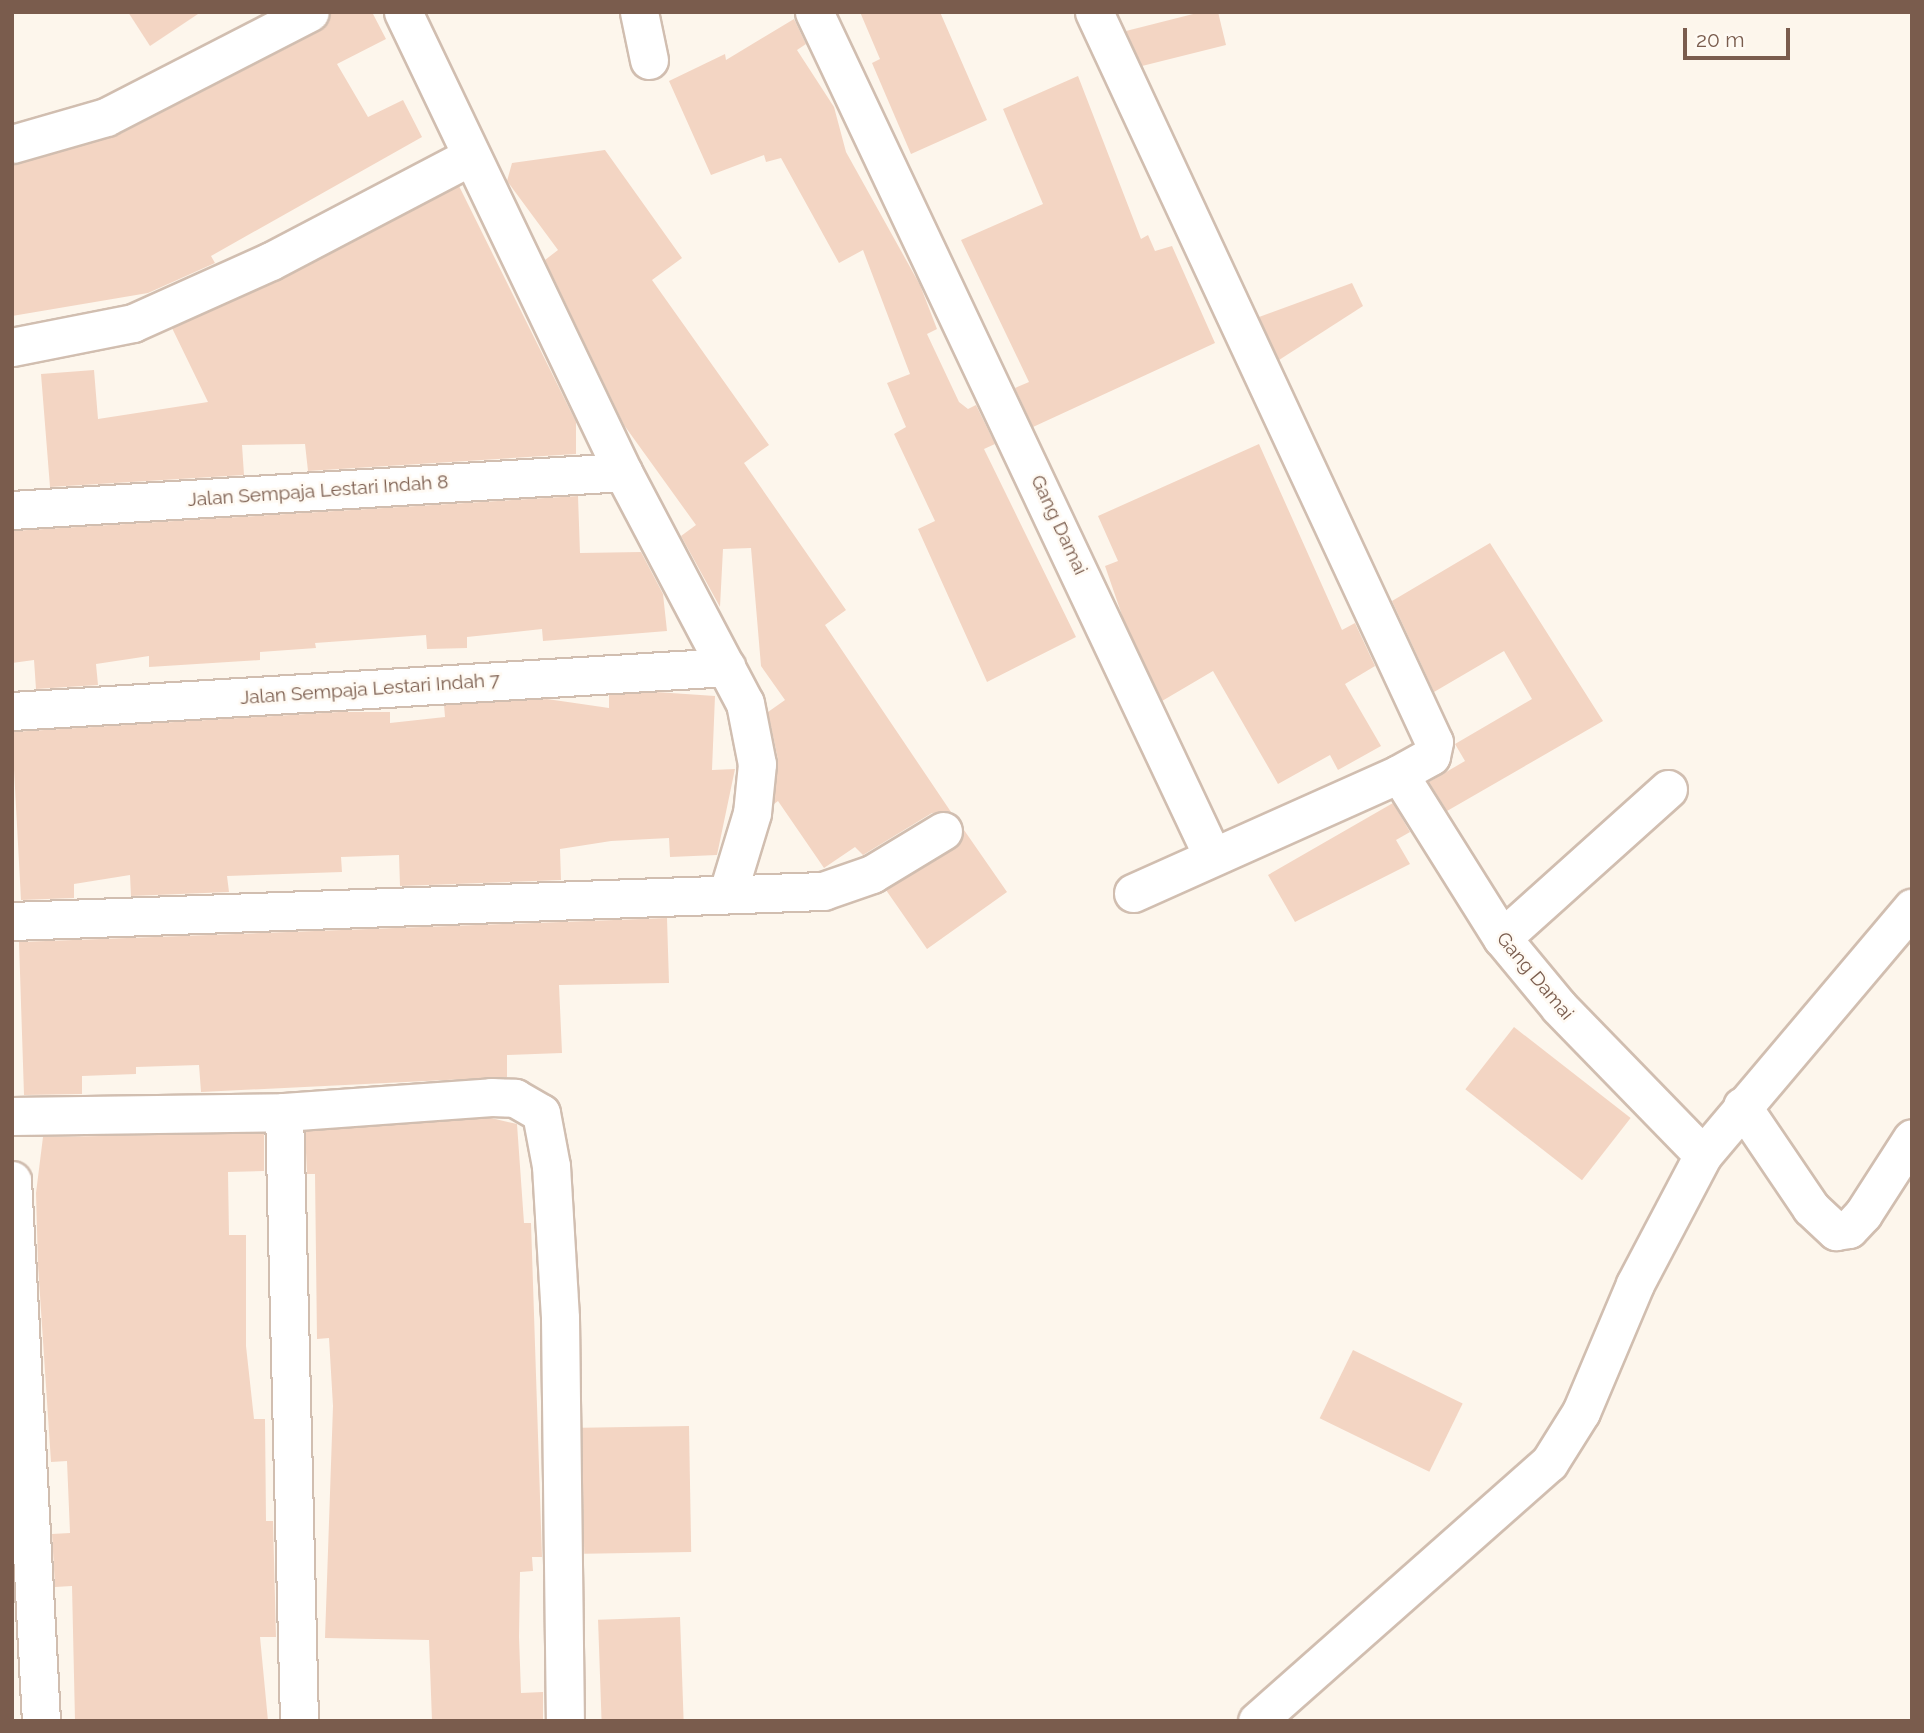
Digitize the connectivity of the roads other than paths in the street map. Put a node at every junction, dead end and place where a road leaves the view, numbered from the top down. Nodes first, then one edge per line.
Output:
1 (310, 12) edge
2 (403, 12) edge
3 (639, 12) edge
4 (814, 12) edge
5 (1094, 12) edge
6 (649, 61) dead end
7 (12, 144) edge
8 (468, 157) junction
9 (12, 347) edge
10 (623, 472) junction
11 (12, 510) edge
12 (727, 667) junction
13 (12, 711) edge
14 (1399, 774) junction
15 (1668, 789) dead end
16 (943, 831) dead end
17 (1212, 855) junction
18 (729, 892) junction
19 (1133, 893) dead end
20 (1912, 908) edge
21 (12, 922) edge
22 (1502, 938) junction
23 (1742, 1106) junction
24 (284, 1112) junction
25 (12, 1116) edge
26 (1912, 1138) edge
27 (1703, 1155) junction
28 (12, 1180) edge
29 (41, 1721) edge
30 (299, 1721) edge
31 (565, 1721) edge
32 (1257, 1721) edge

1 - 7 street
2 - 8 street
3 - 6 street
4 - 17 street, Gang Damai
5 - 14 street
8 - 9 street
8 - 10 street
10 - 11 street, Jalan Sempaja Lestari Indah 8
10 - 12 street
12 - 13 street, Jalan Sempaja Lestari Indah 7
12 - 18 street
14 - 17 street
14 - 22 street, Gang Damai
15 - 22 street
16 - 18 street
17 - 19 street
18 - 21 street
20 - 23 street
22 - 27 street, Gang Damai
23 - 26 street
23 - 27 street
24 - 25 street
24 - 30 street
24 - 31 street
27 - 32 street
28 - 29 street

